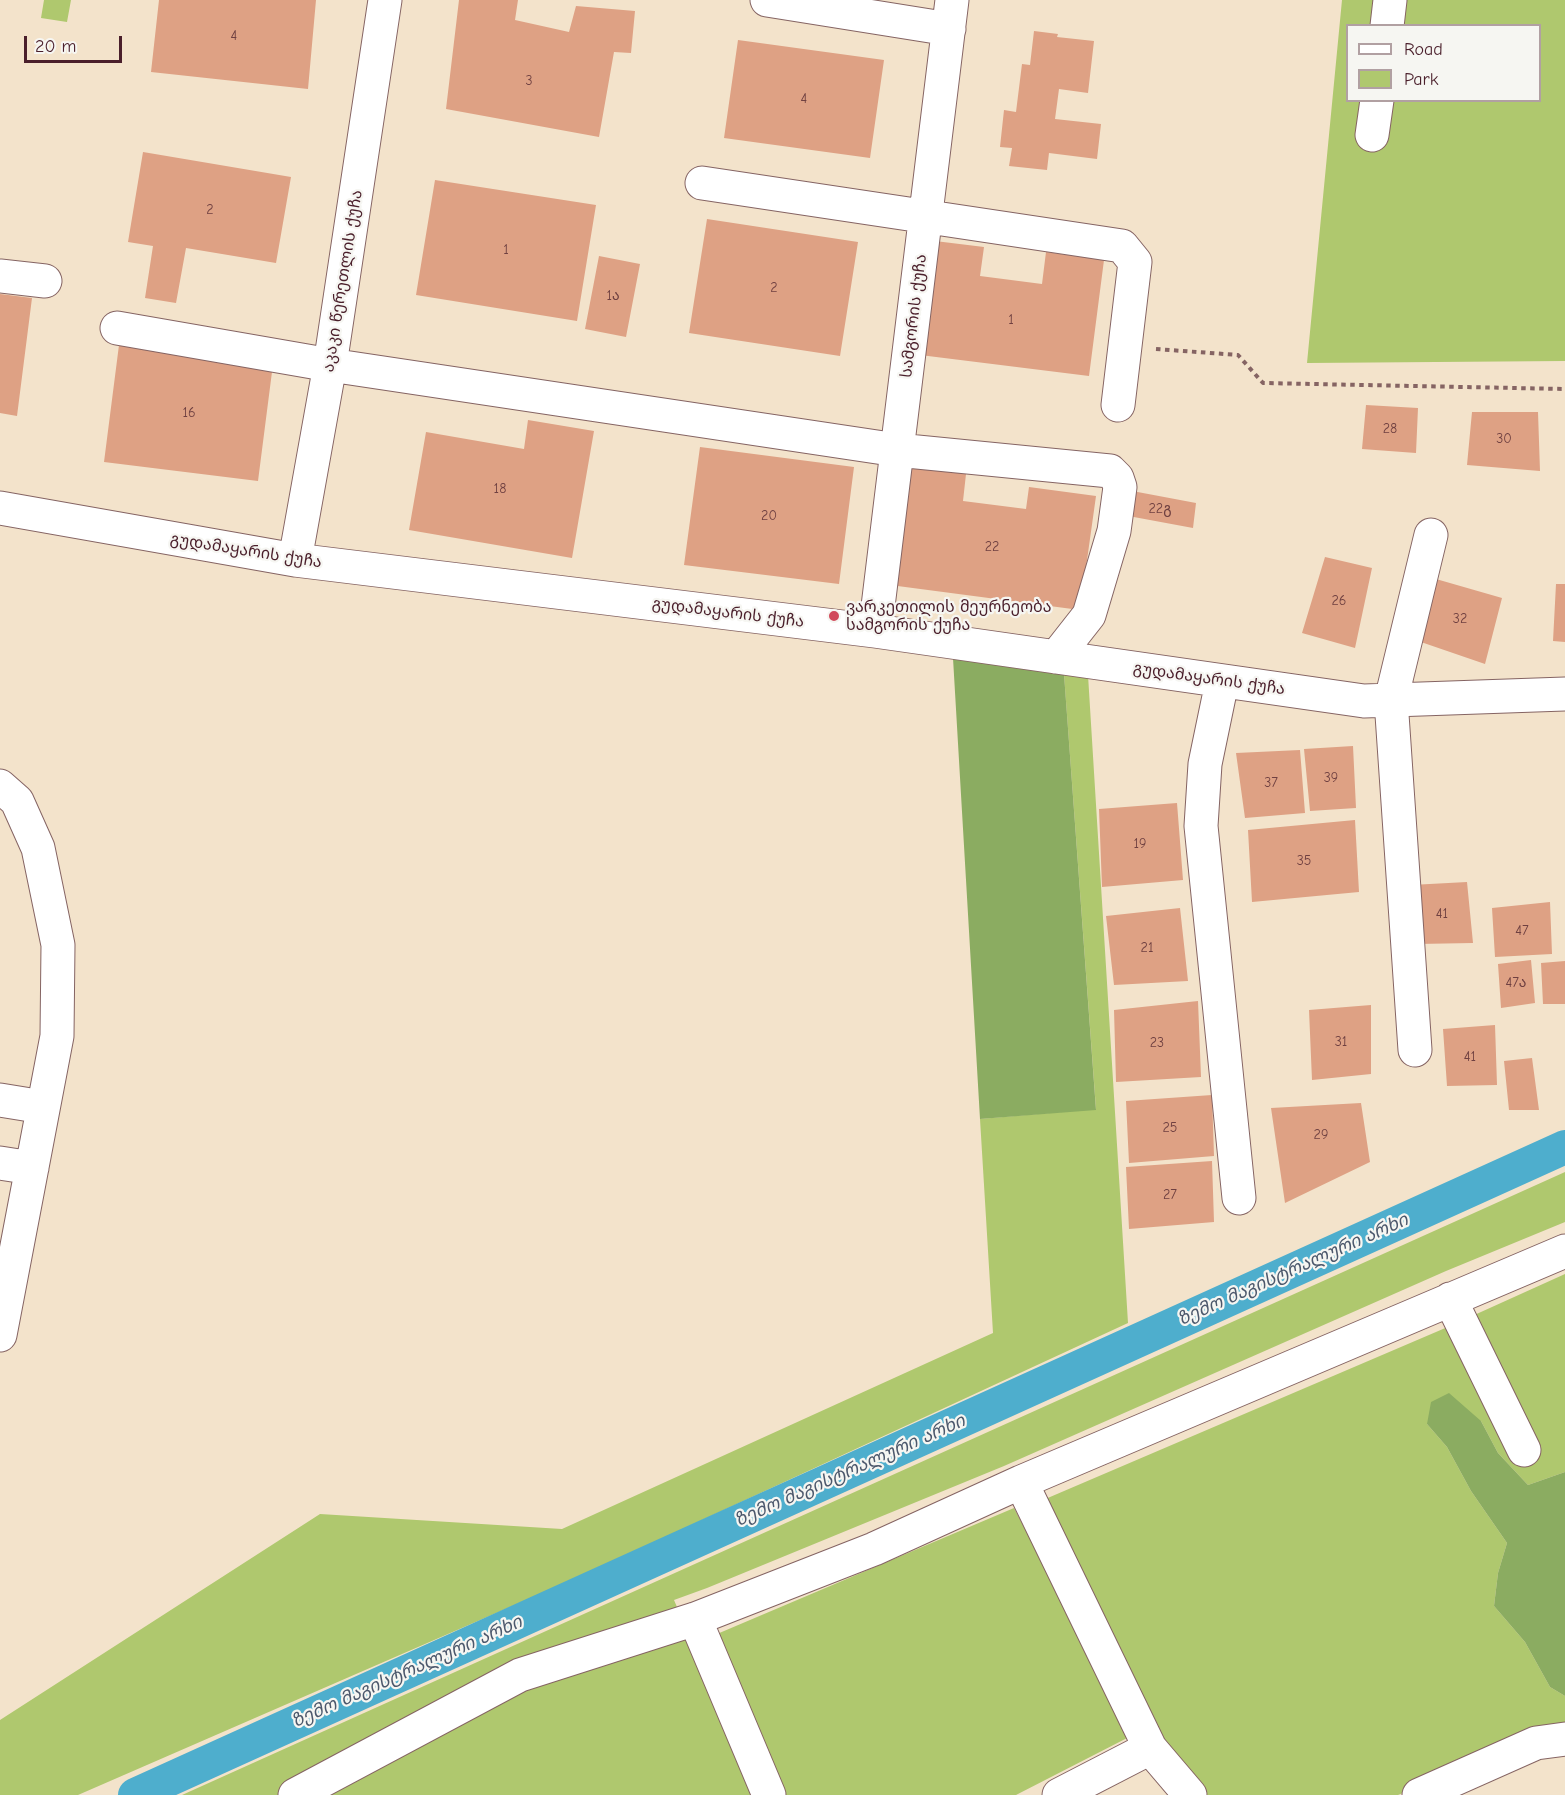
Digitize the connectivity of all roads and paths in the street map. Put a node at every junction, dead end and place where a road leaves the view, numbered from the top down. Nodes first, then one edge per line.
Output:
1 (385, 0) edge
2 (767, 0) edge
3 (1390, 0) edge
4 (950, 14) edge
5 (1387, 24) edge
6 (1377, 102) edge
7 (1372, 135) dead end
8 (702, 183) dead end
9 (926, 216) junction
10 (0, 276) edge
11 (45, 281) dead end
12 (117, 328) dead end
13 (1125, 347) junction
14 (330, 364) junction
15 (1565, 389) edge
16 (1118, 405) dead end
17 (897, 450) junction
18 (0, 508) edge
19 (1431, 535) dead end
20 (295, 560) junction
21 (875, 631) junction
22 (1056, 657) junction
23 (1222, 682) junction
24 (1565, 694) edge
25 (1391, 700) junction
26 (0, 786) edge
27 (1415, 1050) dead end
28 (0, 1100) edge
29 (43, 1107) junction
30 (0, 1162) edge
31 (32, 1168) junction
32 (1239, 1198) dead end
33 (1565, 1251) edge
34 (1450, 1299) junction
35 (0, 1335) edge
36 (1524, 1450) dead end
37 (1021, 1482) junction
38 (694, 1618) junction
39 (1565, 1739) edge
40 (1150, 1748) junction
41 (295, 1795) edge
42 (770, 1795) edge
43 (1059, 1795) edge
44 (1190, 1795) edge
45 (1419, 1795) edge

1 - 14 street, აკაკი წერეთლის ქუჩა
2 - 4 street
3 - 5 street
4 - 9 street, სამგორის ქუჩა
6 - 7 street
8 - 9 street
9 - 13 street
9 - 17 street, სამგორის ქუჩა
10 - 11 street
12 - 14 street
13 - 15 path
13 - 16 street
14 - 17 street
14 - 20 street, აკაკი წერეთლის ქუჩა
17 - 21 street, სამგორის ქუჩა
17 - 22 street
18 - 20 street, გუდამაყარის ქუჩა
19 - 25 street
20 - 21 street, გუდამაყარის ქუჩა
21 - 22 street, გუდამაყარის ქუჩა
22 - 23 street, გუდამაყარის ქუჩა
23 - 25 street, გუდამაყარის ქუჩა
23 - 32 street
24 - 25 street, გუდამაყარის ქუჩა
25 - 27 street
26 - 29 street
28 - 29 street
29 - 31 street
30 - 31 street
31 - 35 street
33 - 34 street
34 - 36 street
34 - 37 street
37 - 38 street
37 - 40 street
38 - 41 street
38 - 42 street
39 - 45 street
40 - 43 street
40 - 44 street

